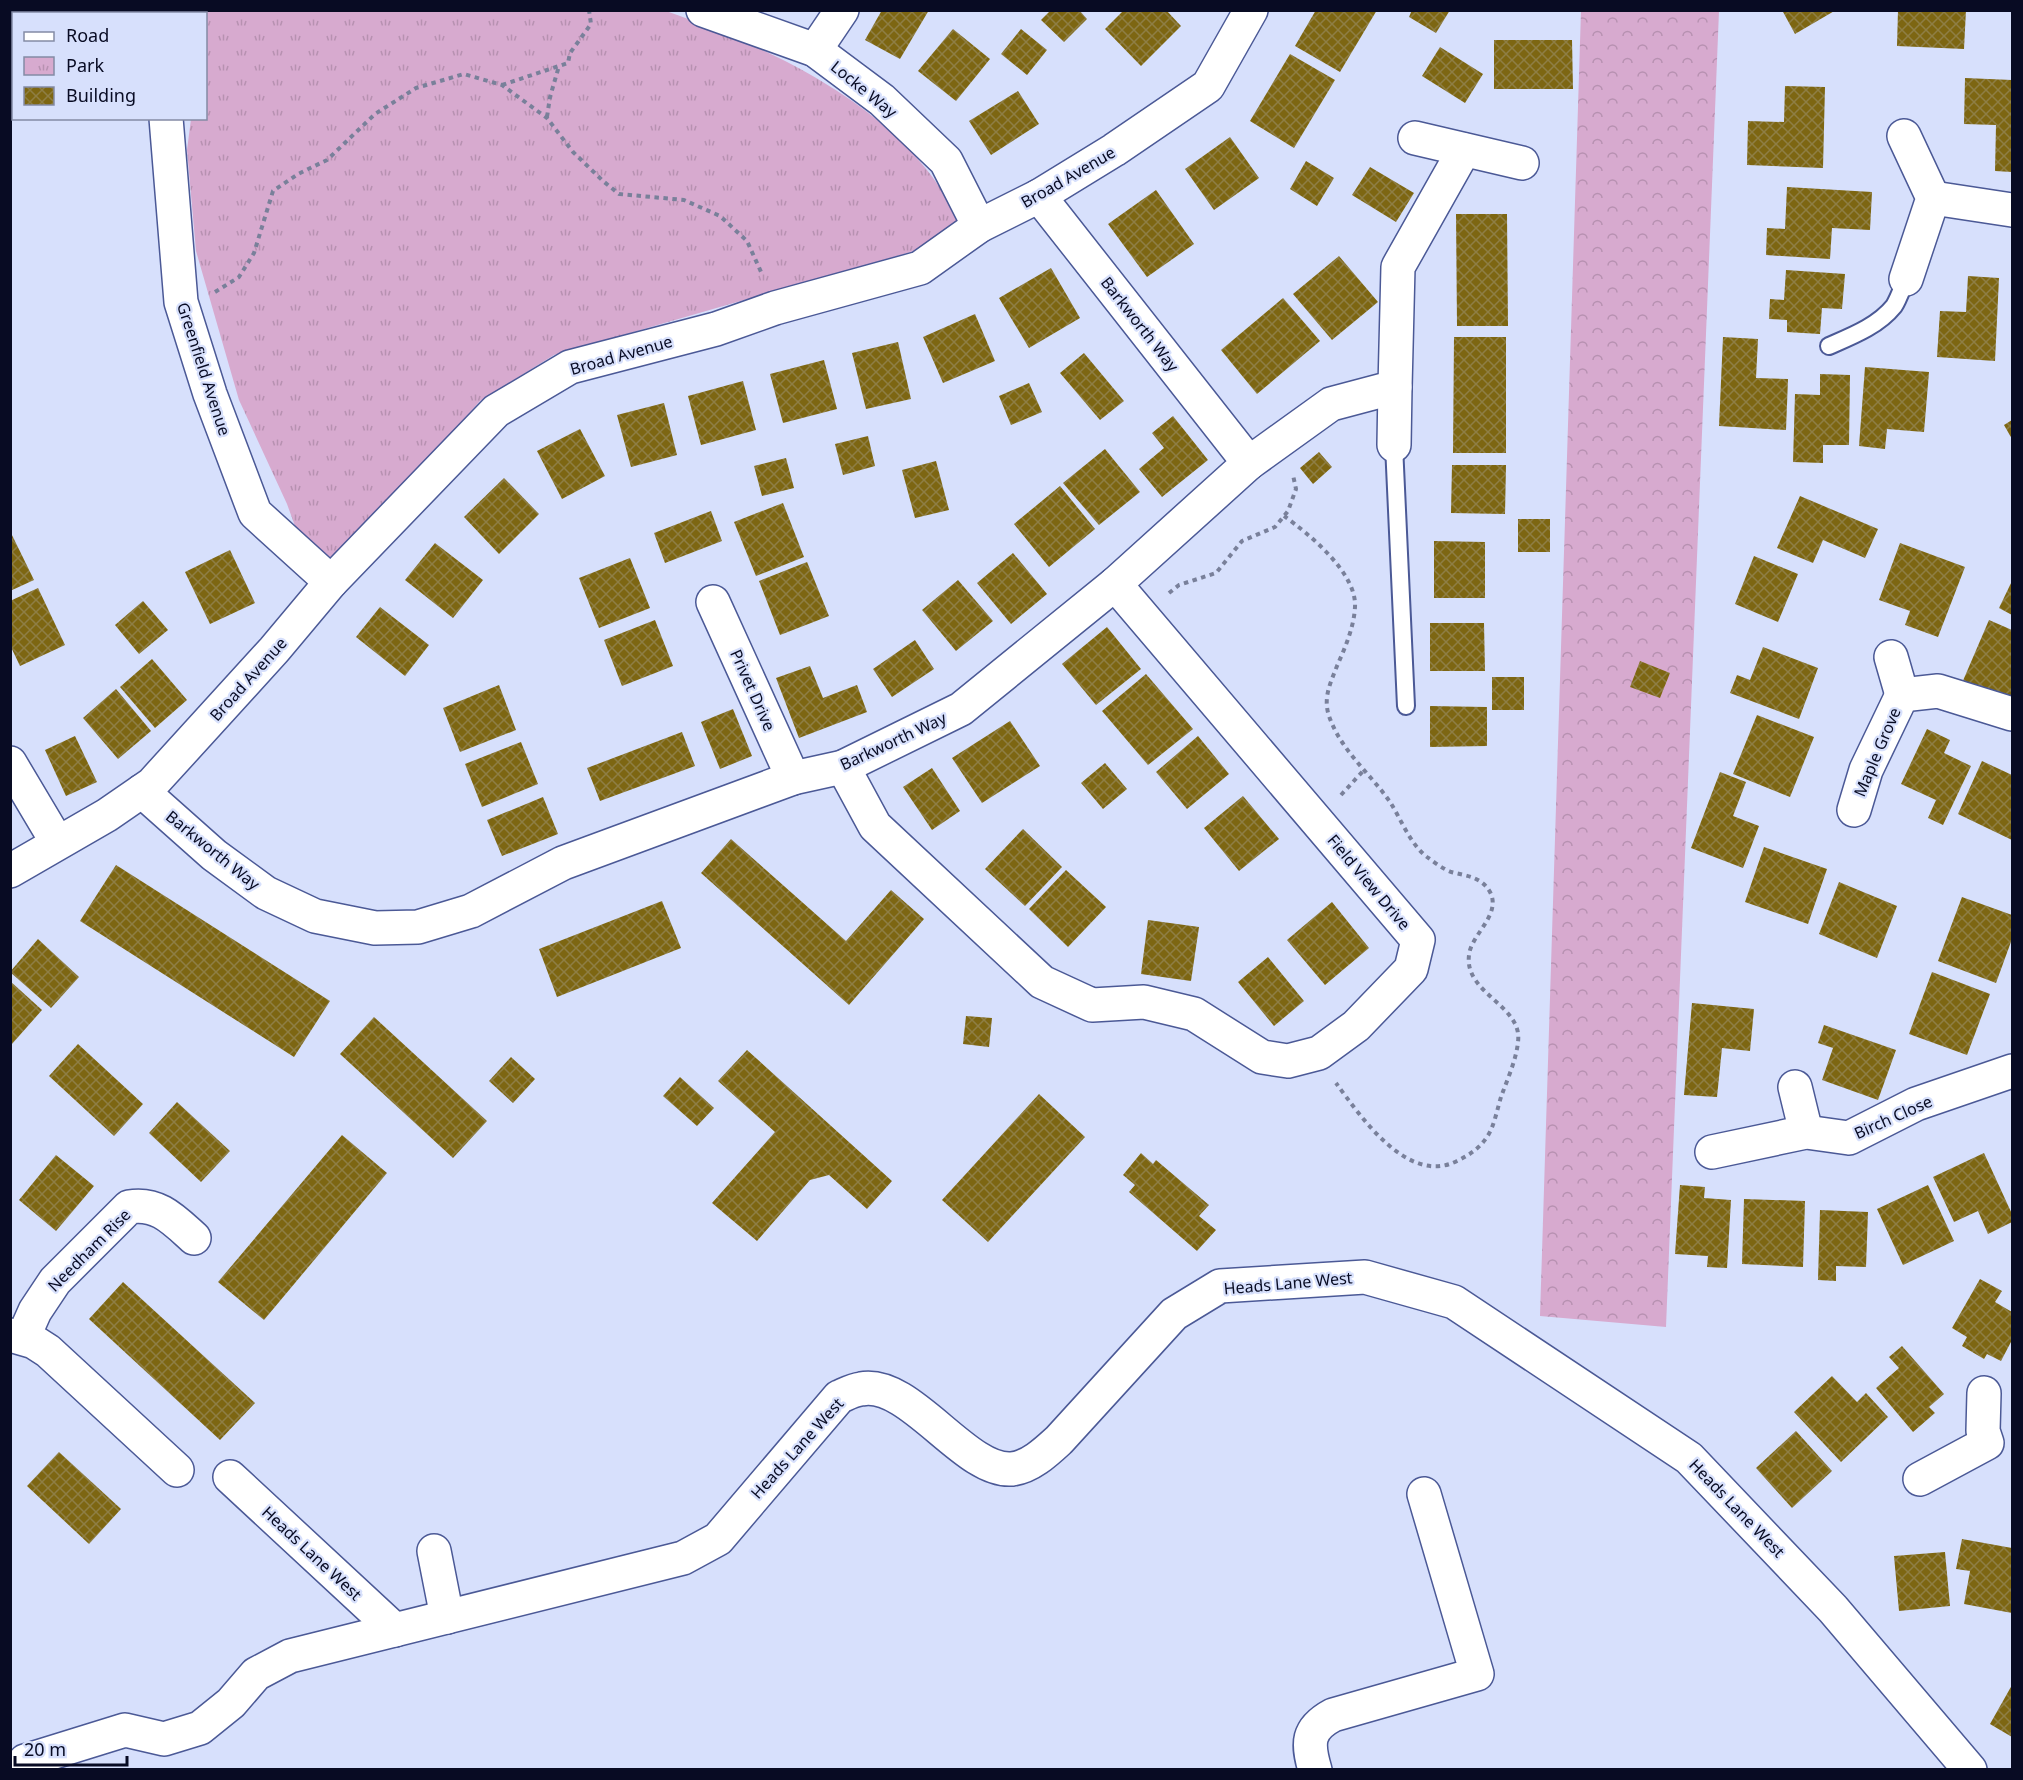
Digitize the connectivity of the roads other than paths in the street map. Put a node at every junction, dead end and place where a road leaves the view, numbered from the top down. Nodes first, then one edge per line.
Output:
1 (703, 10) edge
2 (842, 10) edge
3 (1251, 10) edge
4 (815, 50) junction
5 (165, 120) edge
6 (1904, 136) dead end
7 (1415, 138) dead end
8 (1464, 150) junction
9 (1522, 164) dead end
10 (1039, 196) junction
11 (1933, 198) junction
12 (2013, 210) edge
13 (979, 226) junction
14 (1906, 279) joint
15 (1829, 346) dead end
16 (1395, 387) junction
17 (1394, 445) joint
18 (1259, 455) junction
19 (331, 582) junction
20 (1115, 584) junction
21 (713, 602) dead end
22 (1891, 657) dead end
23 (1902, 695) junction
24 (1406, 706) dead end
25 (2013, 714) edge
26 (10, 763) edge
27 (843, 767) junction
28 (793, 778) junction
29 (142, 791) junction
30 (1854, 810) dead end
31 (57, 842) junction
32 (10, 871) edge
33 (2013, 1071) edge
34 (1795, 1087) dead end
35 (1806, 1132) junction
36 (1712, 1152) dead end
37 (194, 1238) dead end
38 (17, 1337) edge
39 (1984, 1393) dead end
40 (2000, 1449) edge
41 (177, 1470) dead end
42 (230, 1477) dead end
43 (1920, 1479) dead end
44 (1424, 1494) dead end
45 (434, 1551) dead end
46 (447, 1617) junction
47 (395, 1630) junction
48 (25, 1761) dead end
49 (1315, 1770) edge
50 (1970, 1770) edge

1 - 4 street, Locke Way
2 - 4 street
3 - 10 street, Broad Avenue
4 - 13 street, Locke Way
5 - 19 street, Greenfield Avenue
6 - 11 street
7 - 8 street
8 - 9 street
8 - 16 street
10 - 13 street, Broad Avenue
10 - 18 street, Barkworth Way
11 - 12 street
11 - 14 street
13 - 19 street, Broad Avenue
14 - 15 lane
16 - 17 street
16 - 18 street
17 - 24 lane
18 - 20 street, Barkworth Way
19 - 29 street, Broad Avenue
20 - 27 street, Barkworth Way
20 - 27 street, Field View Drive
21 - 28 street, Privet Drive
22 - 23 street, Maple Grove
23 - 25 street, Maple Grove
23 - 30 street, Maple Grove
26 - 31 street
27 - 28 street, Barkworth Way
28 - 29 street, Barkworth Way
29 - 31 street, Broad Avenue
31 - 32 street, Broad Avenue
33 - 35 street, Birch Close
34 - 35 street
35 - 36 street, Birch Close
37 - 38 street, Needham Rise
38 - 41 street, Needham Rise
39 - 40 street
40 - 43 street
42 - 47 street, Heads Lane West
44 - 49 street
45 - 46 street
46 - 47 street, Heads Lane West
46 - 50 street, Heads Lane West
47 - 48 street, Heads Lane West

